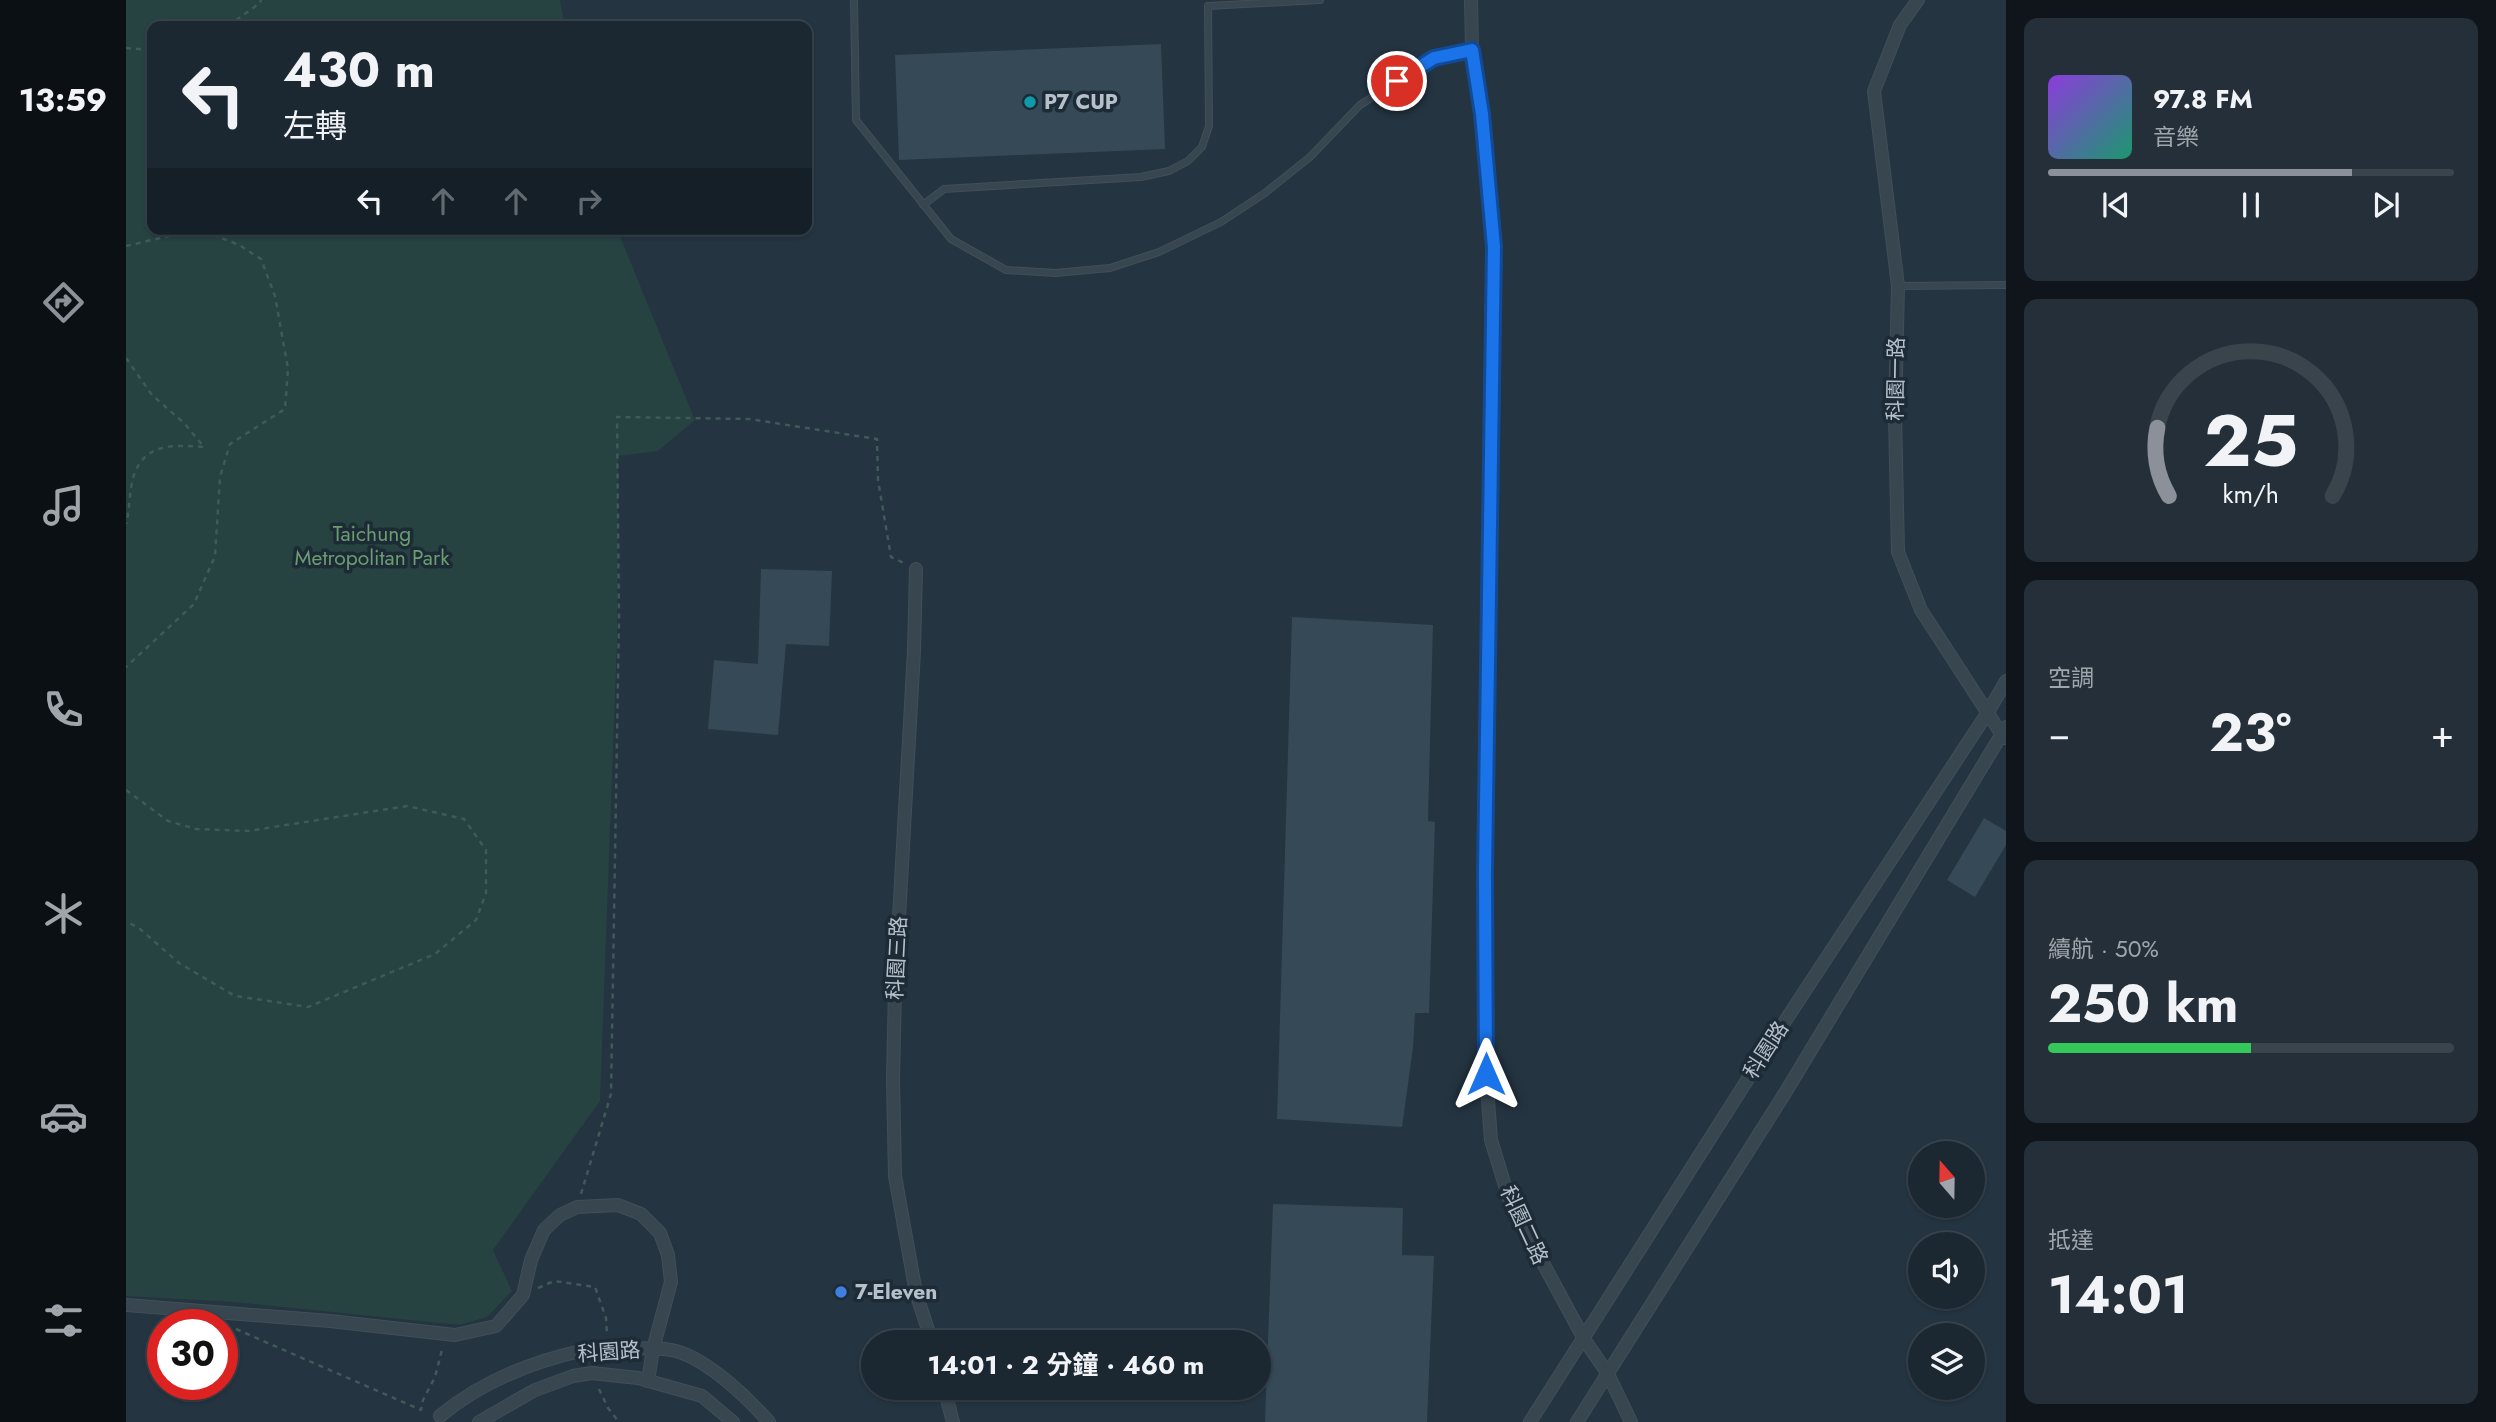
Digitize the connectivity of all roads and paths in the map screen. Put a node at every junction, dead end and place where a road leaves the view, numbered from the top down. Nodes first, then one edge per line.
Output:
1 (261, 0) edge
2 (854, 0) edge
3 (1320, 0) edge
4 (1471, 0) edge
5 (1918, 0) edge
6 (235, 21) edge
7 (126, 48) edge
8 (147, 50) edge
9 (1472, 50) junction
10 (923, 205) junction
11 (173, 235) edge
12 (214, 235) edge
13 (126, 246) edge
14 (2006, 285) edge
15 (1898, 286) junction
16 (126, 358) edge
17 (126, 524) edge
18 (916, 569) joint
19 (126, 667) edge
20 (2006, 681) edge
21 (1988, 712) junction
22 (2005, 734) edge
23 (126, 790) edge
24 (126, 921) edge
25 (577, 1207) junction
26 (523, 1295) junction
27 (126, 1305) edge
28 (238, 1330) edge
29 (928, 1330) edge
30 (455, 1335) junction
31 (1584, 1339) junction
32 (608, 1349) junction
33 (653, 1349) junction
34 (592, 1373) junction
35 (1608, 1374) junction
36 (648, 1381) junction
37 (947, 1400) edge
38 (442, 1419) edge
39 (479, 1422) edge
40 (619, 1422) edge
41 (733, 1422) edge
42 (769, 1422) edge
43 (953, 1422) edge
44 (1530, 1422) edge
45 (1577, 1422) edge
46 (1631, 1422) edge

1 - 6 path
2 - 10 lane
3 - 10 lane
4 - 9 street, 科園二路
5 - 15 street, 科園一路
7 - 8 path
9 - 10 lane
9 - 31 street, 科園二路
11 - 13 path
12 - 19 path
14 - 15 lane
15 - 21 street, 科園一路
16 - 17 path
18 - 25 path
18 - 29 street, 科園三路
20 - 21 street, 科園路
21 - 22 street, 科園一路
21 - 31 street, 科園路
22 - 35 street, 科園路
23 - 24 path
25 - 26 street
25 - 33 street
26 - 30 street
26 - 32 path
27 - 30 street
28 - 30 path
31 - 35 street, 科園二路
31 - 44 street, 科園路
32 - 33 street, 科園路
32 - 38 street, 科園路
33 - 36 street
33 - 42 street, 科園路
34 - 36 street, 科園路
34 - 39 street, 科園路
34 - 40 path
35 - 45 street, 科園路
35 - 46 street, 科園二路
36 - 41 street, 科園路
37 - 43 street

